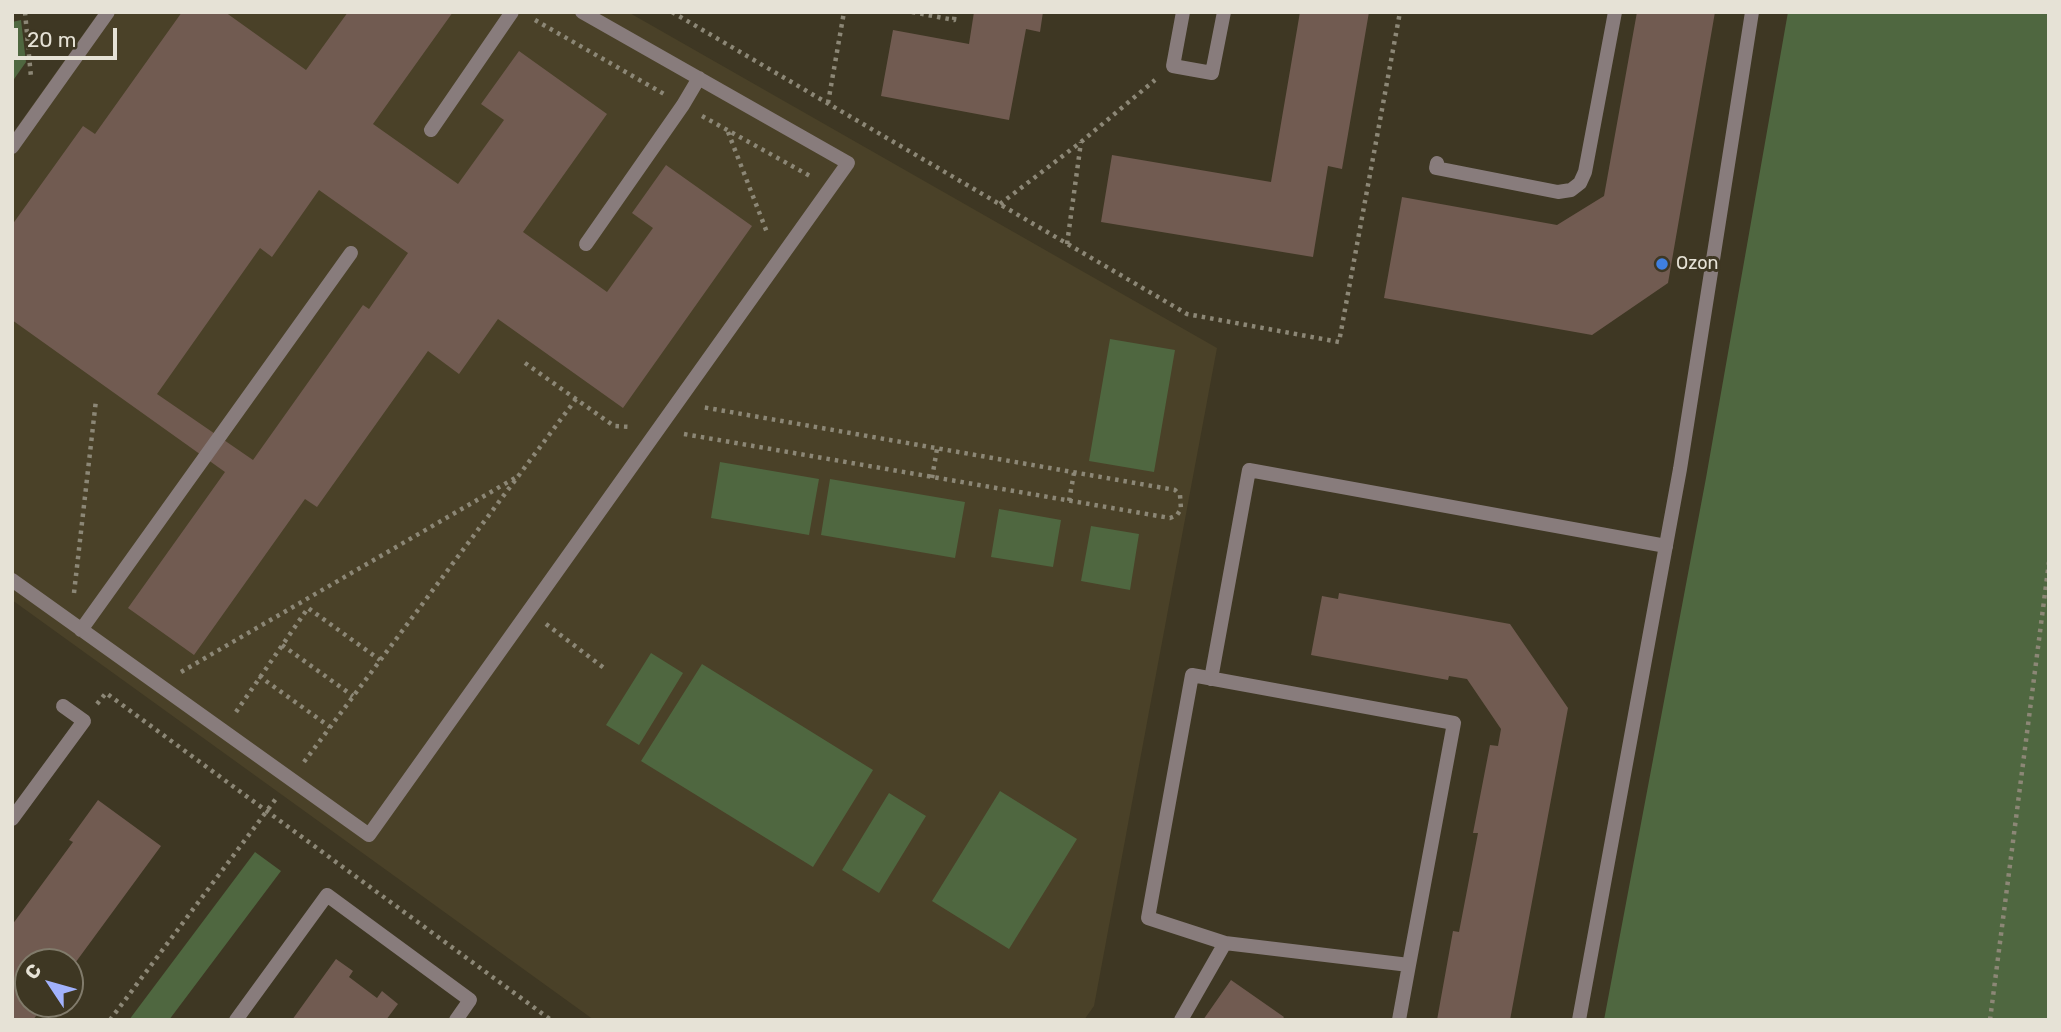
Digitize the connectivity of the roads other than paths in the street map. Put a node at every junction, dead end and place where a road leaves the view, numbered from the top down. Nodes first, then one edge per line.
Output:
1 (108, 12) edge
2 (512, 12) edge
3 (582, 12) edge
4 (1183, 12) edge
5 (1224, 12) edge
6 (1615, 12) edge
7 (1752, 12) edge
8 (699, 78) junction
9 (430, 130) dead end
10 (12, 147) edge
11 (1437, 163) dead end
12 (586, 244) dead end
13 (351, 253) dead end
14 (1666, 545) junction
15 (12, 580) edge
16 (76, 626) junction
17 (1211, 679) junction
18 (63, 706) dead end
19 (12, 819) edge
20 (1225, 943) junction
21 (1409, 965) junction
22 (236, 1020) edge
23 (456, 1020) edge
24 (1181, 1020) edge
25 (1399, 1020) edge
26 (1578, 1020) edge

1 - 10 street
2 - 9 street
3 - 8 street
4 - 5 street
6 - 11 street
7 - 14 street
8 - 12 street
8 - 16 street
13 - 16 street
14 - 17 street
14 - 26 street
15 - 16 street
17 - 20 street
17 - 21 street
18 - 19 street
20 - 21 street
20 - 24 street
21 - 25 street
22 - 23 street

